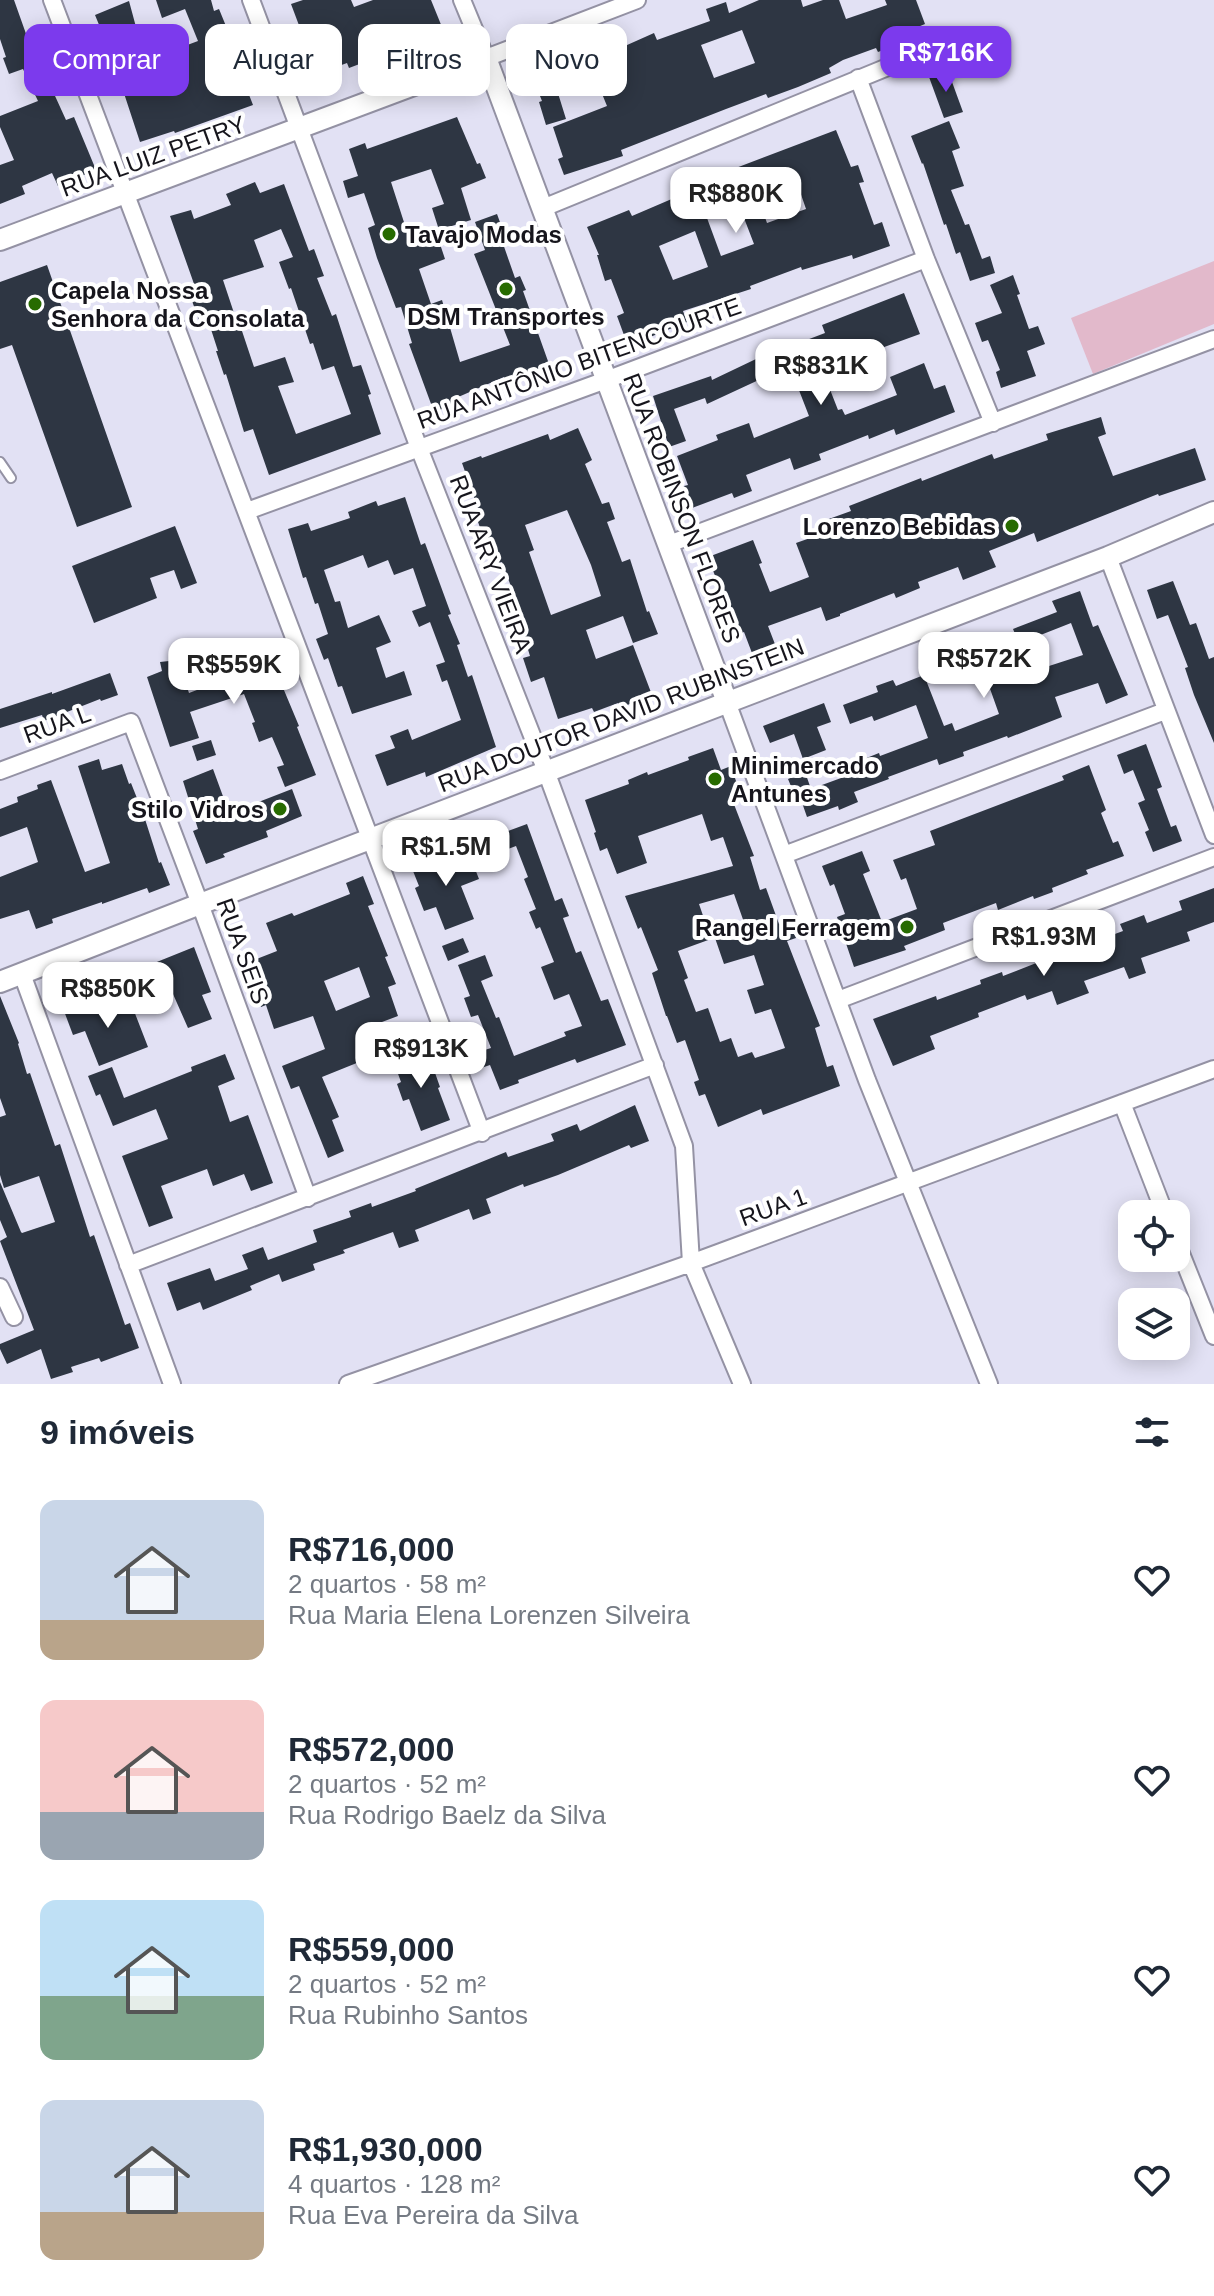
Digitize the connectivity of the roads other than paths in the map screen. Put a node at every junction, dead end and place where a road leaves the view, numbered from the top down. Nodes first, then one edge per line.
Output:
1 (52, 0) edge
2 (251, 0) edge
3 (462, 0) edge
4 (637, 0) edge
5 (472, 24) edge
6 (922, 53) dead end
7 (490, 56) edge
8 (490, 69) edge
9 (858, 78) junction
10 (386, 96) edge
11 (300, 129) junction
12 (127, 193) junction
13 (543, 208) junction
14 (0, 240) edge
15 (926, 259) junction
16 (1214, 339) edge
17 (606, 380) junction
18 (993, 423) junction
19 (419, 448) junction
20 (0, 462) edge
21 (11, 478) dead end
22 (247, 511) junction
23 (1214, 512) edge
24 (669, 544) junction
25 (1108, 557) junction
26 (727, 702) junction
27 (1165, 711) junction
28 (131, 722) joint
29 (0, 771) edge
30 (546, 771) junction
31 (1214, 835) edge
32 (370, 839) junction
33 (784, 855) junction
34 (1214, 857) edge
35 (200, 904) junction
36 (22, 974) junction
37 (0, 982) edge
38 (838, 1000) junction
39 (655, 1065) junction
40 (1214, 1069) edge
41 (1122, 1103) junction
42 (482, 1133) junction
43 (908, 1182) junction
44 (308, 1198) junction
45 (1160, 1200) edge
46 (691, 1263) junction
47 (128, 1265) junction
48 (1188, 1272) edge
49 (0, 1287) edge
50 (14, 1317) dead end
51 (1214, 1336) edge
52 (172, 1384) edge
53 (348, 1384) edge
54 (742, 1384) edge
55 (989, 1384) edge

1 - 12 street
2 - 11 street, RUA ARY VIEIRA
3 - 5 street, RUA ROBINSON FLORES
4 - 7 street, RUA LUIZ PETRY
6 - 9 street
8 - 13 street, RUA ROBINSON FLORES
9 - 13 street
9 - 15 street
10 - 11 street, RUA LUIZ PETRY
11 - 12 street, RUA LUIZ PETRY
11 - 19 street, RUA ARY VIEIRA
12 - 14 street, RUA LUIZ PETRY
12 - 22 street
13 - 17 street, RUA ROBINSON FLORES
15 - 17 street, RUA ANTÔNIO BITENCOURTE
15 - 18 street
16 - 18 street
17 - 19 street, RUA ANTÔNIO BITENCOURTE
17 - 24 street, RUA ROBINSON FLORES
18 - 24 street
19 - 22 street, RUA ANTÔNIO BITENCOURTE
19 - 30 street, RUA ARY VIEIRA
20 - 21 lane
22 - 32 street
23 - 25 street, RUA DOUTOR DAVID RUBINSTEIN
24 - 26 street, RUA ROBINSON FLORES
25 - 26 street, RUA DOUTOR DAVID RUBINSTEIN
25 - 27 street
26 - 30 street, RUA DOUTOR DAVID RUBINSTEIN
26 - 33 street, RUA ROBINSON FLORES
27 - 31 street
27 - 33 street
28 - 29 street, RUA L
28 - 35 street, RUA SEIS
30 - 32 street, RUA DOUTOR DAVID RUBINSTEIN
30 - 39 street, RUA ARY VIEIRA
32 - 35 street, RUA DOUTOR DAVID RUBINSTEIN
32 - 42 street
33 - 38 street, RUA ROBINSON FLORES
34 - 38 street
35 - 36 street, RUA DOUTOR DAVID RUBINSTEIN
35 - 44 street, RUA SEIS
36 - 37 street, RUA DOUTOR DAVID RUBINSTEIN
36 - 47 street
38 - 43 street, RUA ROBINSON FLORES
39 - 42 street
39 - 46 street, RUA ARY VIEIRA
40 - 41 street, RUA 1
41 - 43 street, RUA 1
41 - 45 street
42 - 44 street
43 - 46 street, RUA 1
43 - 55 street, RUA ROBINSON FLORES
44 - 47 street
46 - 53 street, RUA 1
46 - 54 street, RUA ARY VIEIRA
47 - 52 street
48 - 51 street
49 - 50 street

